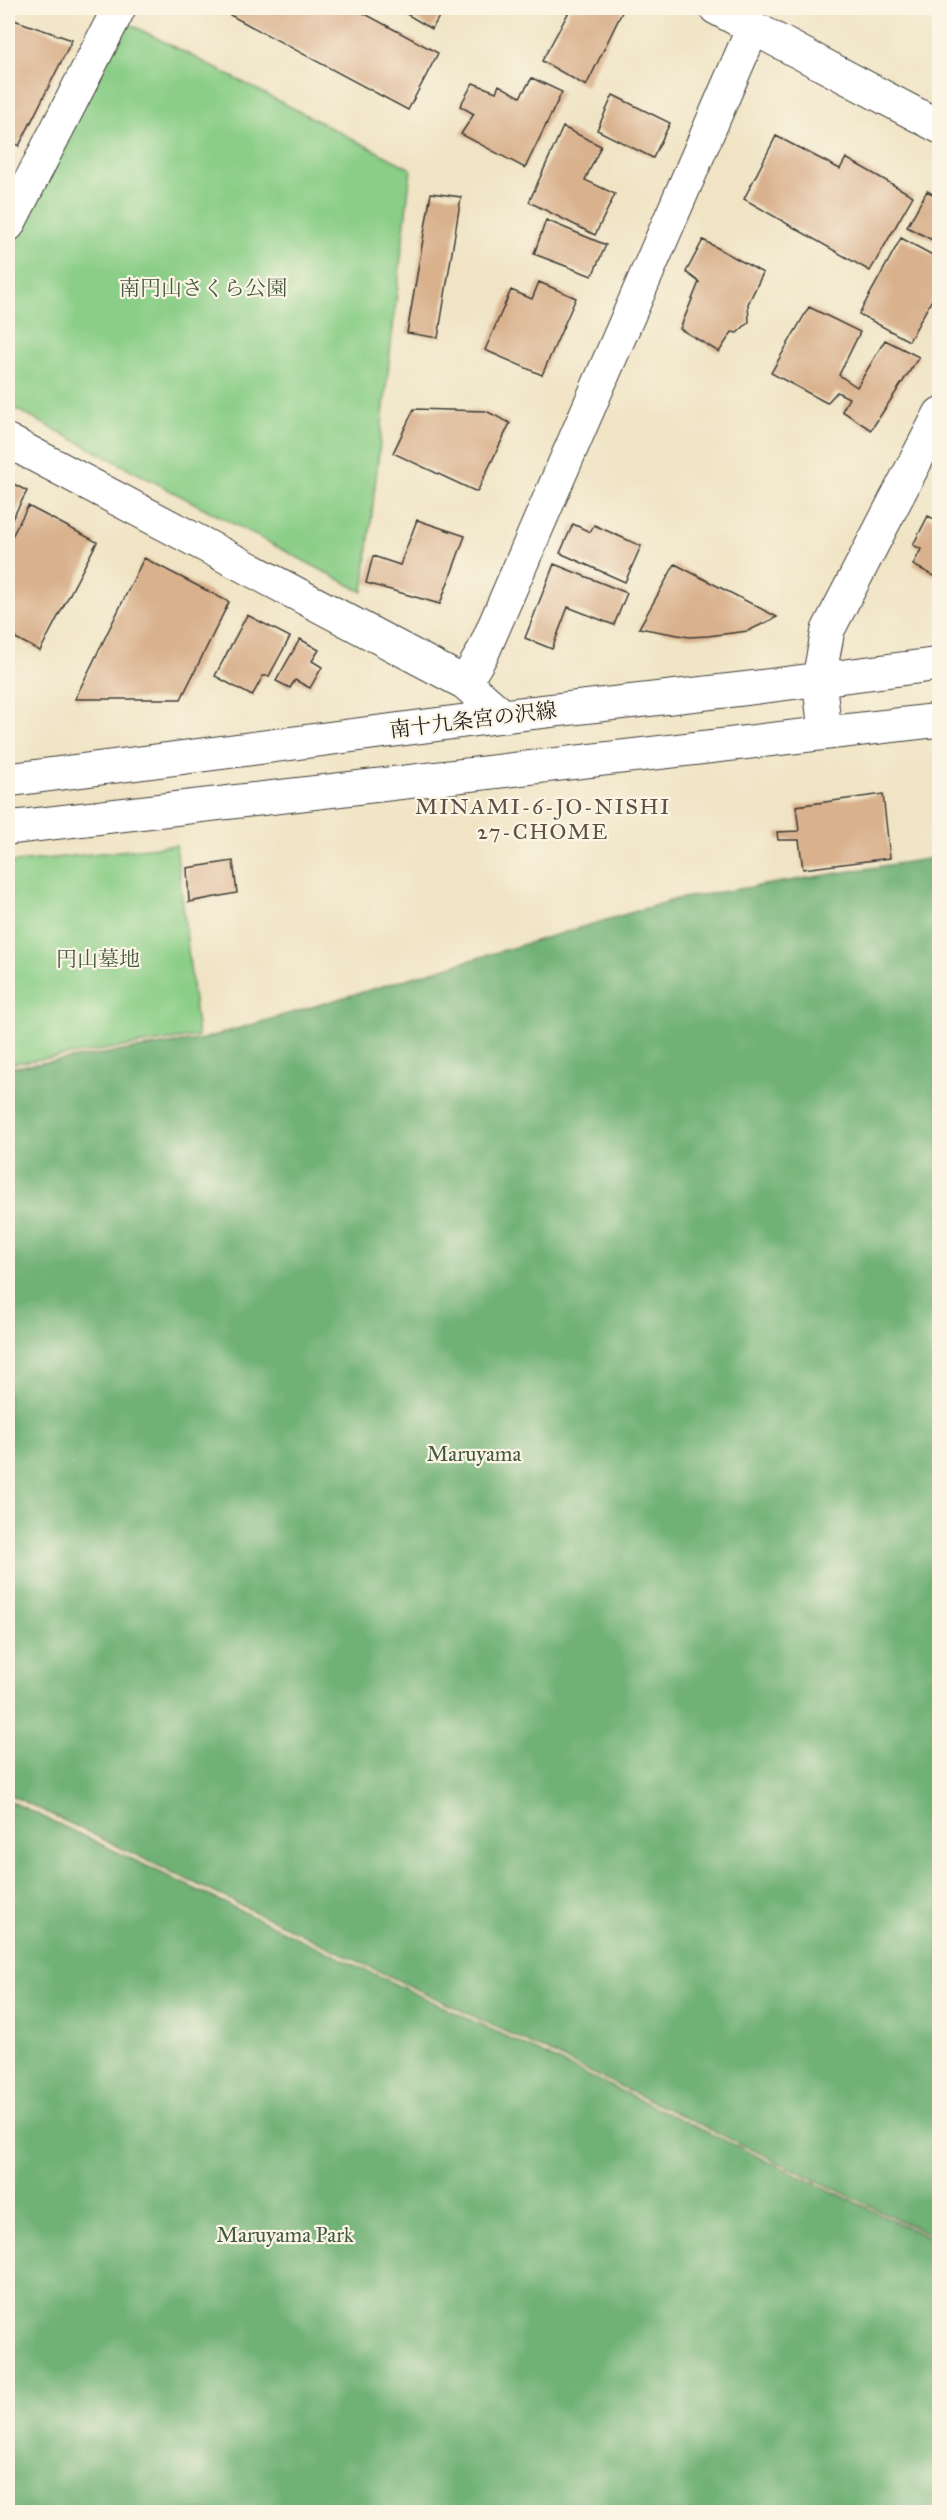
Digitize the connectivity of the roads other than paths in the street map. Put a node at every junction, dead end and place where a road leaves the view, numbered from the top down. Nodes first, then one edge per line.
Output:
1 (119, 8) edge
2 (716, 8) edge
3 (753, 28) junction
4 (939, 127) edge
5 (8, 225) edge
6 (939, 414) edge
7 (8, 441) edge
8 (939, 664) edge
9 (819, 678) junction
10 (465, 683) junction
11 (503, 716) junction
12 (939, 720) edge
13 (825, 732) junction
14 (8, 780) edge
15 (8, 828) edge

1 - 5 street
2 - 3 street
3 - 4 street
3 - 10 street
6 - 9 street
7 - 10 street
8 - 9 street, 南十九条宮の沢線
9 - 11 street, 南十九条宮の沢線
9 - 13 street
10 - 11 street
11 - 14 street, 南十九条宮の沢線
12 - 13 street
13 - 15 street

